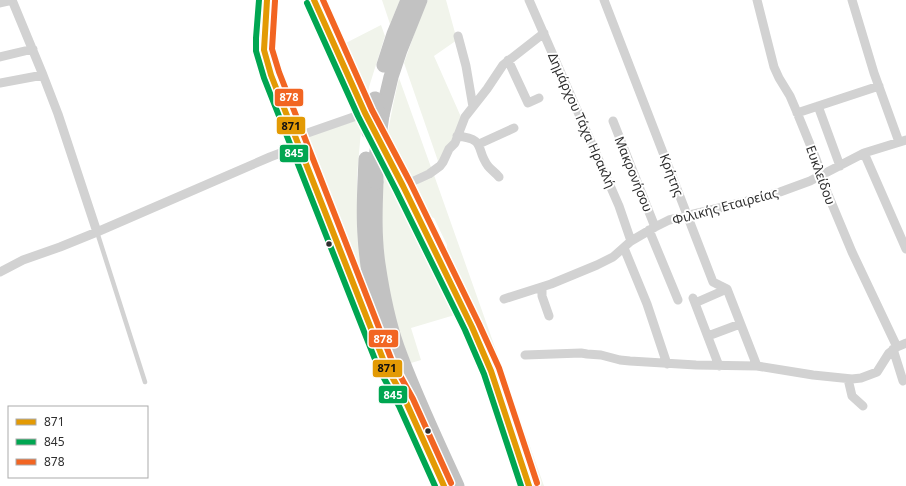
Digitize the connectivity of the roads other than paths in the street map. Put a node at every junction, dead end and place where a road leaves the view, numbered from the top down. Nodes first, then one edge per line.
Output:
1 (11, 0) edge
2 (267, 0) edge
3 (314, 0) edge
4 (408, 0) edge
5 (420, 0) edge
6 (529, 0) edge
7 (604, 0) edge
8 (757, 0) edge
9 (852, 0) edge
10 (0, 2) edge
11 (544, 33) junction
12 (458, 36) dead end
13 (33, 49) junction
14 (0, 57) edge
15 (508, 60) junction
16 (43, 75) junction
17 (0, 83) edge
18 (879, 86) junction
19 (539, 98) dead end
20 (818, 106) junction
21 (473, 107) junction
22 (798, 113) junction
23 (365, 114) junction
24 (612, 121) dead end
25 (514, 128) dead end
26 (457, 136) junction
27 (903, 141) edge
28 (298, 142) junction
29 (479, 144) junction
30 (864, 153) junction
31 (840, 166) junction
32 (822, 175) junction
33 (499, 177) dead end
34 (403, 186) junction
35 (688, 215) junction
36 (652, 229) junction
37 (97, 232) junction
38 (631, 241) junction
39 (624, 248) junction
40 (906, 249) edge
41 (0, 272) edge
42 (542, 287) junction
43 (727, 289) junction
44 (504, 299) dead end
45 (678, 300) dead end
46 (549, 316) dead end
47 (740, 324) junction
48 (708, 336) junction
49 (906, 343) edge
50 (895, 348) junction
51 (525, 355) dead end
52 (668, 364) junction
53 (719, 366) junction
54 (757, 366) junction
55 (848, 379) junction
56 (903, 381) dead end
57 (145, 382) dead end
58 (406, 402) junction
59 (863, 406) dead end
60 (444, 486) edge
61 (457, 486) edge
62 (529, 486) edge

1 - 10 street
1 - 13 street
2 - 28 main road
3 - 23 main road
4 - 58 highway, bridge
5 - 61 highway, bridge
6 - 11 street, Δημάρχου Τάχα Ηρακλή
7 - 35 street, Κρήτης
8 - 22 street, Ευκλείδου
9 - 18 street
11 - 15 street
11 - 38 street, Δημάρχου Τάχα Ηρακλή
12 - 21 street
13 - 14 street
13 - 16 street
15 - 19 street
15 - 21 street
16 - 17 street
16 - 37 street
18 - 20 street
18 - 27 street
20 - 22 street
20 - 31 street
21 - 26 street
22 - 32 street, Ευκλείδου
23 - 28 street
23 - 34 main road
24 - 36 street, Μακρονήσου
25 - 29 street
26 - 29 street
26 - 34 street
27 - 30 street, Φιλικής Εταιρείας
28 - 37 street
28 - 58 highway
29 - 33 street
30 - 31 street, Φιλικής Εταιρείας
30 - 40 street
31 - 32 street, Φιλικής Εταιρείας
32 - 35 street, Φιλικής Εταιρείας
32 - 50 street, Ευκλείδου
34 - 62 highway
35 - 36 street, Φιλικής Εταιρείας
35 - 43 street, Κρήτης
36 - 38 street, Φιλικής Εταιρείας
36 - 45 street, Μακρονήσου
37 - 41 street
37 - 57 lane
38 - 39 street, Φιλικής Εταιρείας
39 - 42 street, Φιλικής Εταιρείας
39 - 52 street
42 - 44 street, Φιλικής Εταιρείας
42 - 46 street
43 - 47 street
43 - 48 street
47 - 48 street
47 - 54 street
48 - 53 street
49 - 50 street
50 - 55 street
50 - 56 street, Ευκλείδου
51 - 52 street
52 - 53 street
53 - 54 street
54 - 55 street
55 - 59 street
58 - 60 highway

